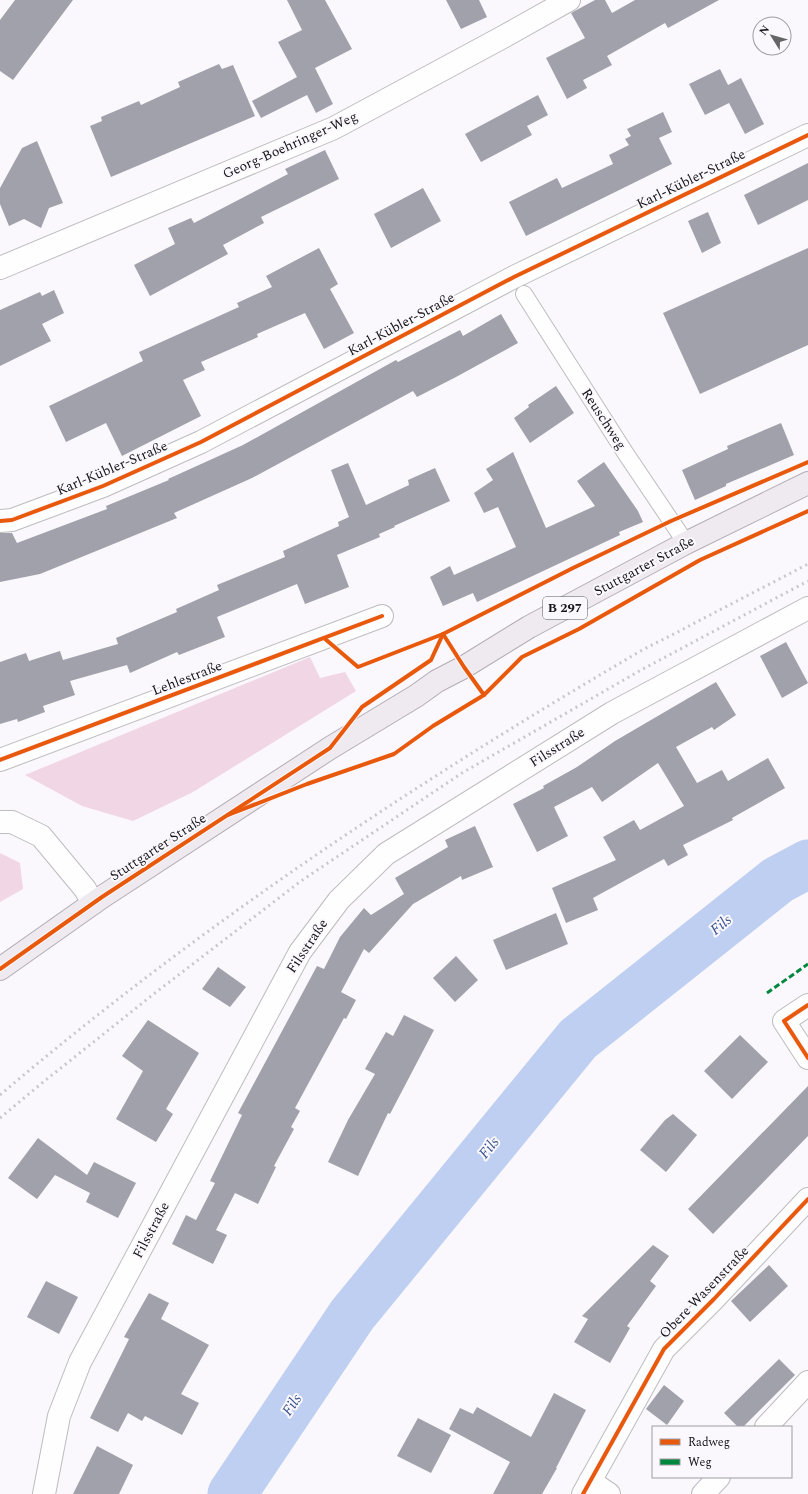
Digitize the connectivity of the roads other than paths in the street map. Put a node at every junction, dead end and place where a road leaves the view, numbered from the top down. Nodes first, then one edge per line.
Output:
1 (569, 0) edge
2 (808, 134) edge
3 (0, 268) edge
4 (524, 294) dead end
5 (808, 483) edge
6 (0, 521) edge
7 (686, 542) junction
8 (808, 608) edge
9 (382, 616) dead end
10 (0, 760) edge
11 (0, 822) edge
12 (93, 896) junction
13 (0, 969) edge
14 (808, 1005) edge
15 (808, 1058) edge
16 (808, 1199) edge
17 (808, 1382) edge
18 (767, 1426) edge
19 (718, 1478) edge
20 (587, 1487) edge
21 (44, 1494) edge
22 (609, 1494) edge
23 (703, 1494) edge

1 - 3 street, Georg-Boehringer-Weg
2 - 6 street, Karl-Kübler-Straße
4 - 7 lane, Reuschweg
5 - 7 main road, Stuttgarter Straße / B 297
7 - 12 main road, Stuttgarter Straße / B 297
8 - 21 street, Filsstraße
9 - 10 street, Lehlestraße
11 - 12 street
12 - 13 main road, Stuttgarter Straße / B 297
14 - 15 street
16 - 20 street, Obere Wasenstraße
17 - 18 street
19 - 23 street
20 - 22 street

